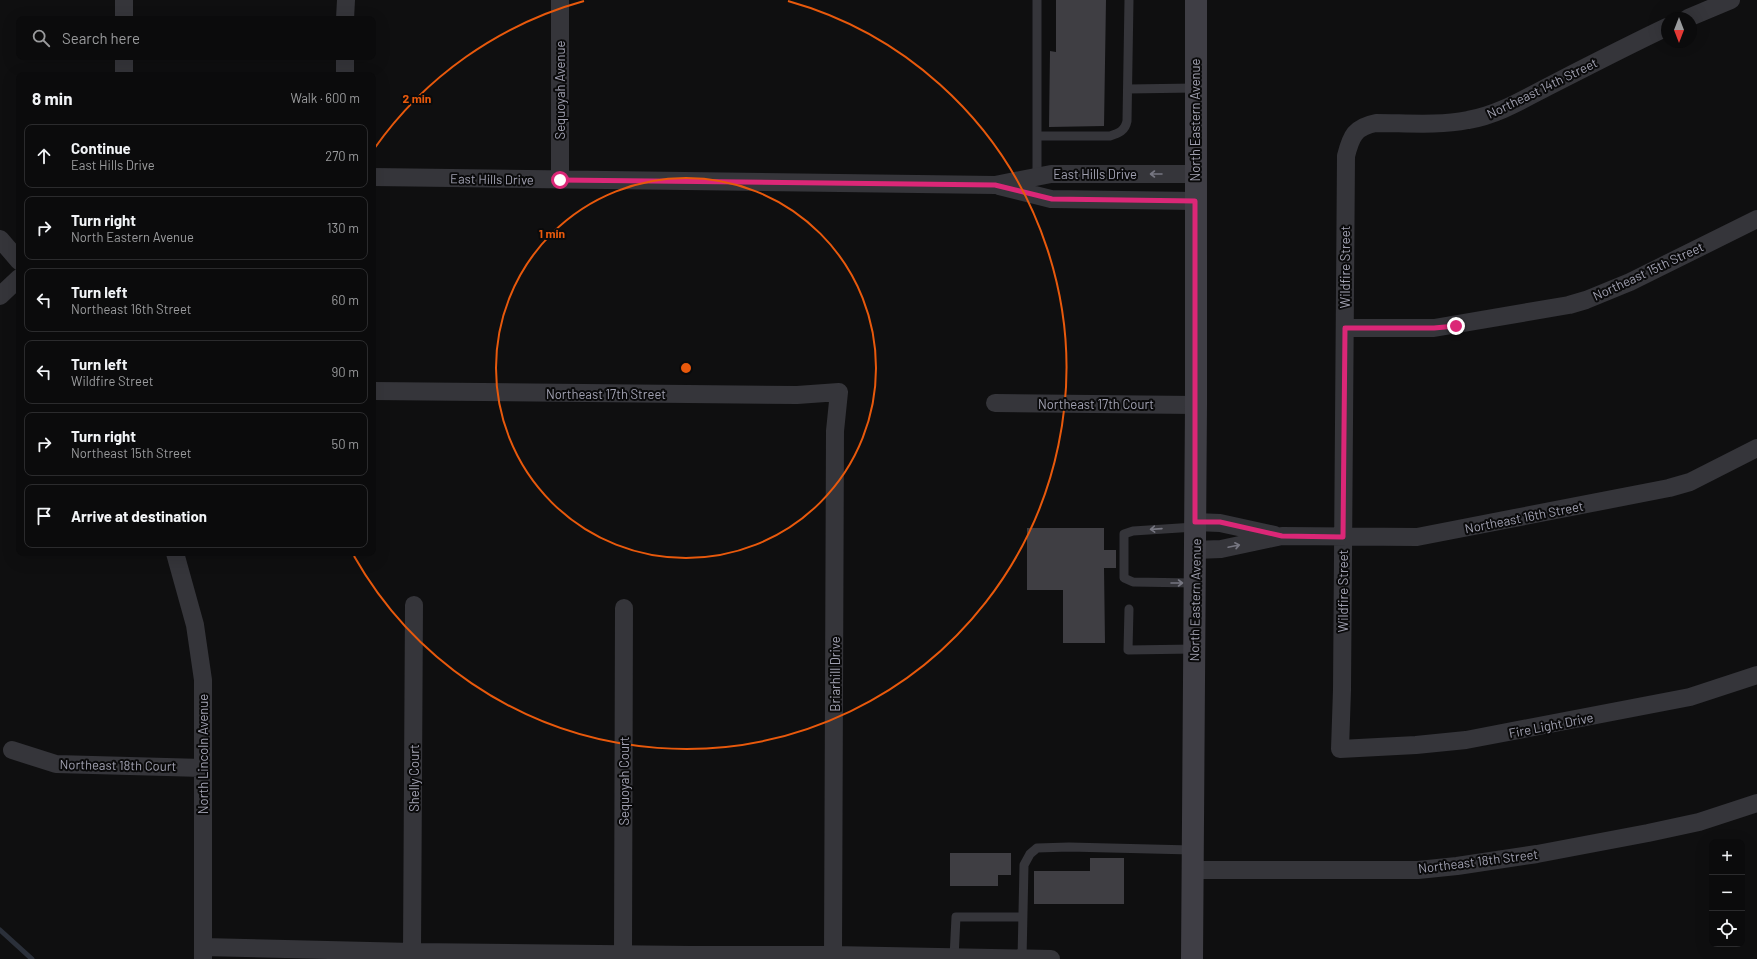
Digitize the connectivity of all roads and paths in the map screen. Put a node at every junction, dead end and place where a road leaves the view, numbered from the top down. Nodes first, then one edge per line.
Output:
1 (124, 0) edge
2 (346, 0) edge
3 (560, 0) edge
4 (1037, 0) edge
5 (1129, 0) edge
6 (1196, 0) edge
7 (1731, 0) edge
8 (1697, 14) edge
9 (124, 16) edge
10 (346, 16) edge
11 (1661, 30) edge
12 (124, 60) edge
13 (345, 60) edge
14 (124, 72) edge
15 (345, 72) edge
16 (1195, 88) junction
17 (1128, 89) junction
18 (1037, 136) junction
19 (1348, 145) joint
20 (1195, 174) junction
21 (1037, 176) junction
22 (376, 177) edge
23 (560, 180) junction
24 (995, 185) junction
25 (1037, 195) junction
26 (1195, 201) junction
27 (1757, 219) edge
28 (0, 239) edge
29 (16, 258) edge
30 (16, 281) edge
31 (0, 296) edge
32 (1345, 328) junction
33 (376, 391) edge
34 (839, 392) joint
35 (995, 403) dead end
36 (1196, 405) junction
37 (1757, 448) edge
38 (1195, 524) junction
39 (1282, 536) junction
40 (1343, 537) junction
41 (1195, 550) junction
42 (176, 556) edge
43 (1195, 583) junction
44 (414, 605) dead end
45 (624, 608) dead end
46 (1129, 609) dead end
47 (1194, 649) junction
48 (1757, 675) edge
49 (1340, 749) joint
50 (12, 750) dead end
51 (203, 768) junction
52 (1757, 803) edge
53 (1192, 860) junction
54 (1023, 917) junction
55 (412, 952) junction
56 (203, 953) edge
57 (623, 954) junction
58 (833, 955) junction
59 (691, 957) edge
60 (954, 958) junction
61 (1022, 959) edge
62 (1051, 959) edge
63 (1192, 959) edge

1 - 9 street
2 - 10 street
3 - 23 street, Sequoyah Avenue
4 - 18 lane
5 - 17 lane
6 - 16 main road, North Eastern Avenue
7 - 8 street
11 - 19 street, Northeast 14th Street
12 - 14 street
13 - 15 street
16 - 17 lane
16 - 20 main road, North Eastern Avenue
17 - 18 lane
18 - 21 lane
19 - 32 street, Wildfire Street
20 -> 21 street, East Hills Drive
20 - 26 main road, North Eastern Avenue
21 - 24 street, East Hills Drive
21 - 25 lane
22 - 23 street, East Hills Drive
23 - 24 street, East Hills Drive
24 - 25 street, East Hills Drive
25 - 26 street, East Hills Drive
26 - 36 main road, North Eastern Avenue
27 - 32 street, Northeast 15th Street
28 - 29 street
30 - 31 street
32 - 40 street, Wildfire Street
33 - 34 street, Northeast 17th Street
34 - 58 street, Briarhill Drive
35 - 36 street, Northeast 17th Court
36 - 38 main road, North Eastern Avenue
37 - 40 street, Northeast 16th Street
38 - 39 street, Northeast 16th Street
38 - 41 main road, North Eastern Avenue
38 -> 43 lane
39 - 40 street, Northeast 16th Street
41 -> 39 street, Northeast 16th Street
40 - 49 street, Wildfire Street
41 - 43 main road, North Eastern Avenue
42 - 51 street, North Lincoln Avenue
43 - 47 main road, North Eastern Avenue
44 - 55 street, Shelly Court
45 - 57 street, Sequoyah Court
46 - 47 lane
47 - 53 main road, North Eastern Avenue
48 - 49 street, Fire Light Drive
50 - 51 street, Northeast 18th Court
51 - 56 street, North Lincoln Avenue
52 - 53 street, Northeast 18th Street
53 - 54 lane
53 - 63 main road, North Eastern Avenue
54 - 60 lane
54 - 61 lane
55 - 56 street
55 - 57 street
57 - 59 street
58 - 59 street
58 - 60 street
60 - 61 street
61 - 62 street

